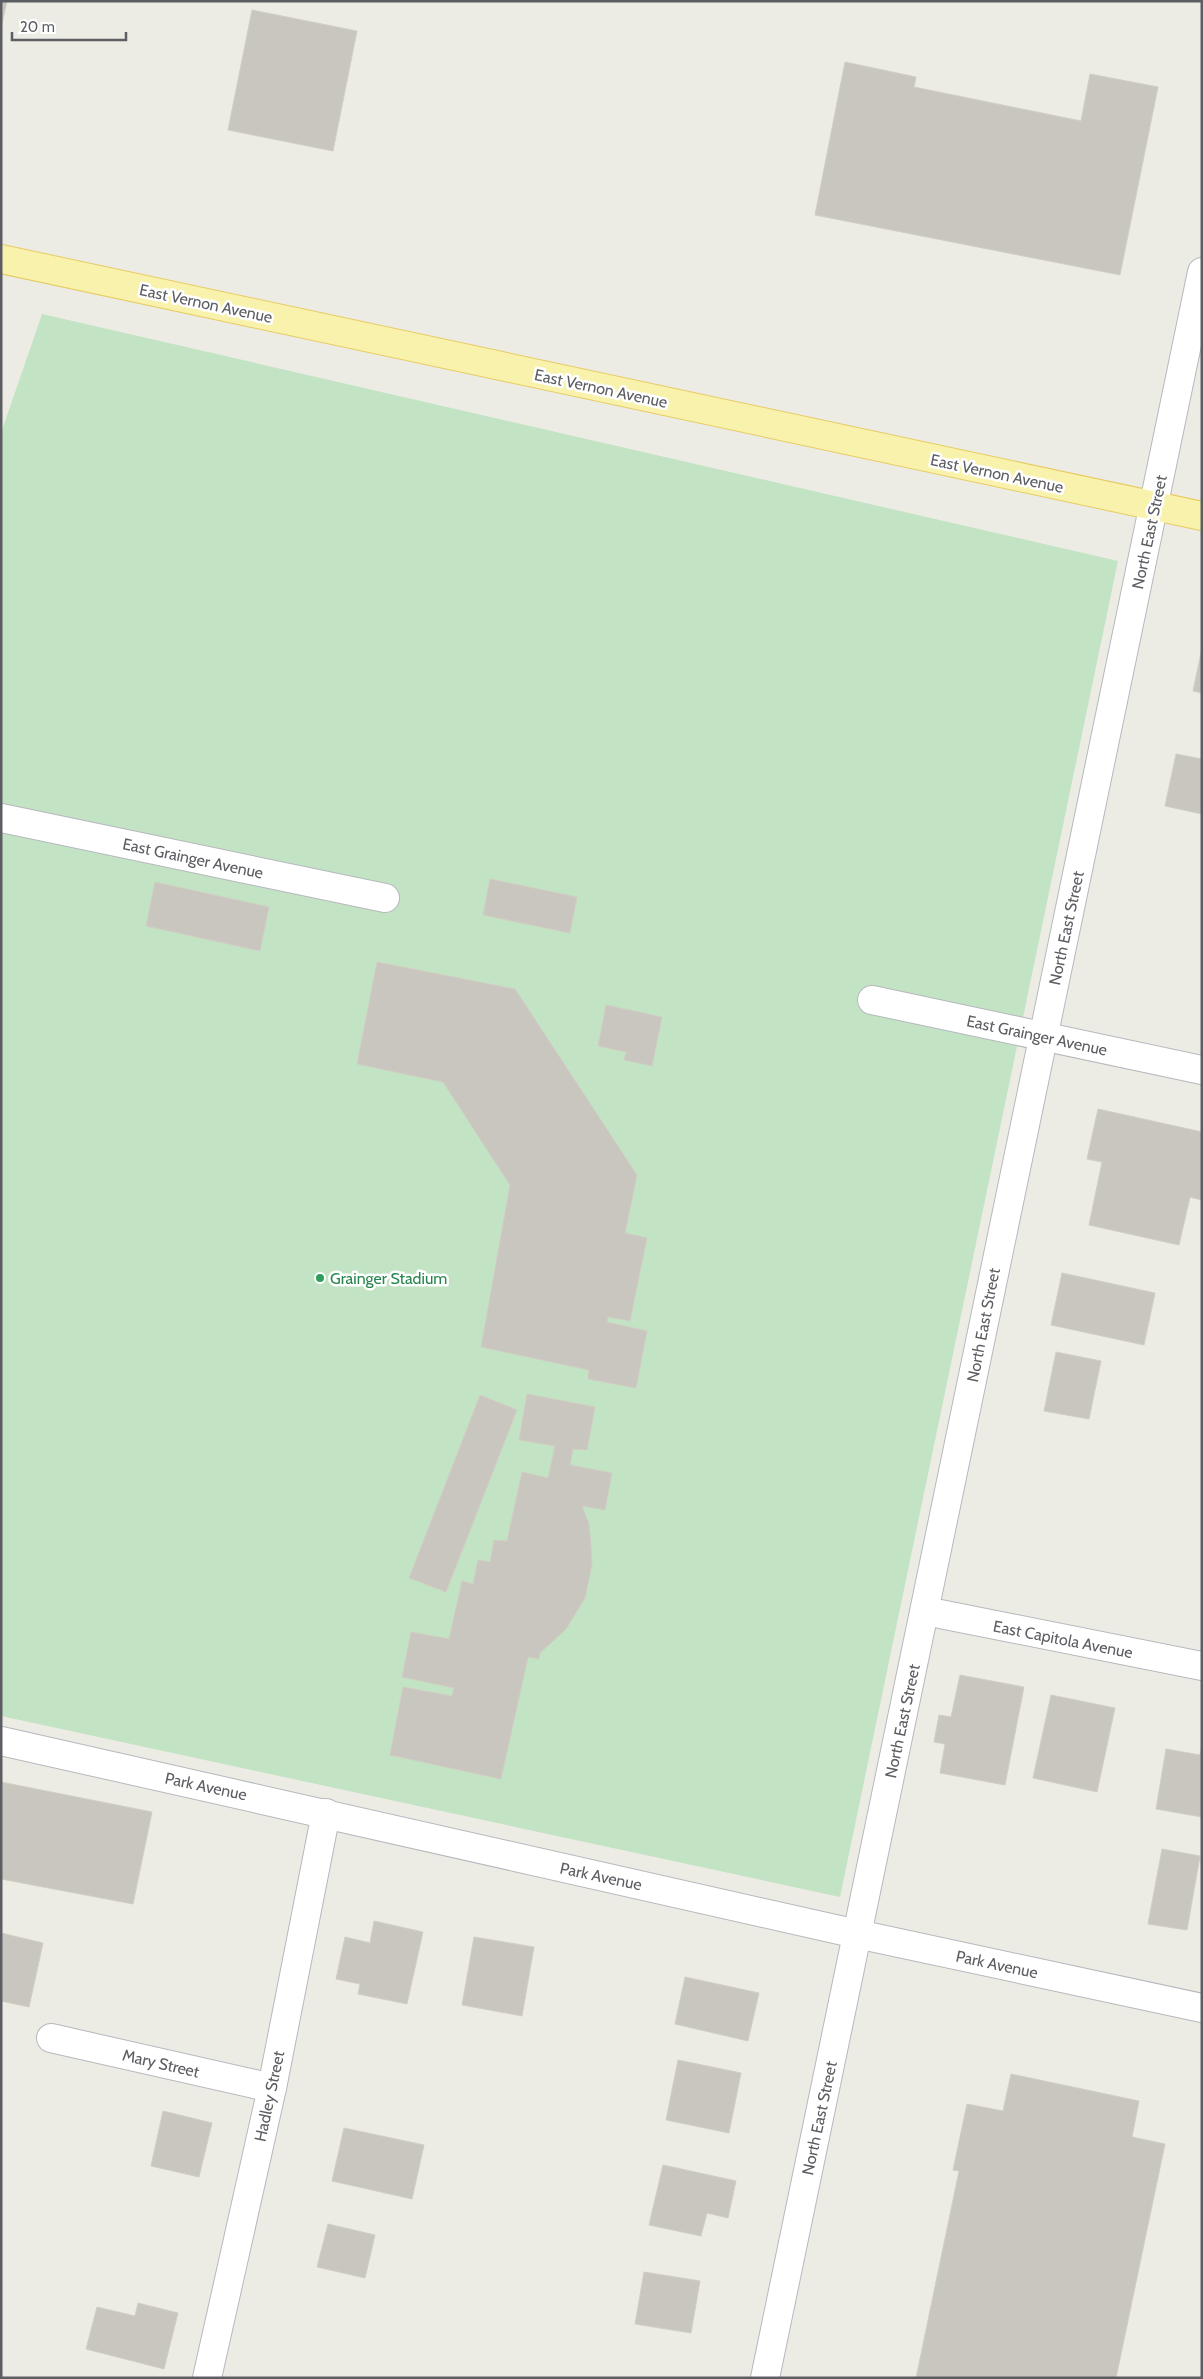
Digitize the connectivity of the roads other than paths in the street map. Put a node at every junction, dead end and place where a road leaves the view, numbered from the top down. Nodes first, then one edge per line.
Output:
1 (1, 259) edge
2 (1202, 272) edge
3 (1154, 506) junction
4 (1202, 516) edge
5 (1, 818) edge
6 (385, 898) dead end
7 (872, 1000) dead end
8 (1043, 1036) junction
9 (1202, 1070) edge
10 (925, 1611) junction
11 (1202, 1666) edge
12 (1, 1741) edge
13 (326, 1813) junction
14 (857, 1934) junction
15 (1202, 2008) edge
16 (51, 2038) dead end
17 (272, 2088) junction
18 (207, 2378) edge
19 (765, 2378) edge

1 - 3 main road, East Vernon Avenue
2 - 3 street, North East Street
3 - 4 main road, East Vernon Avenue
3 - 8 street, North East Street
5 - 6 street, East Grainger Avenue
7 - 8 street, East Grainger Avenue
8 - 9 street, East Grainger Avenue
8 - 10 street, North East Street
10 - 11 street, East Capitola Avenue
10 - 14 street, North East Street
12 - 13 street, Park Avenue
13 - 14 street, Park Avenue
13 - 17 street, Hadley Street
14 - 15 street, Park Avenue
14 - 19 street, North East Street
16 - 17 street, Mary Street
17 - 18 street, Hadley Street

